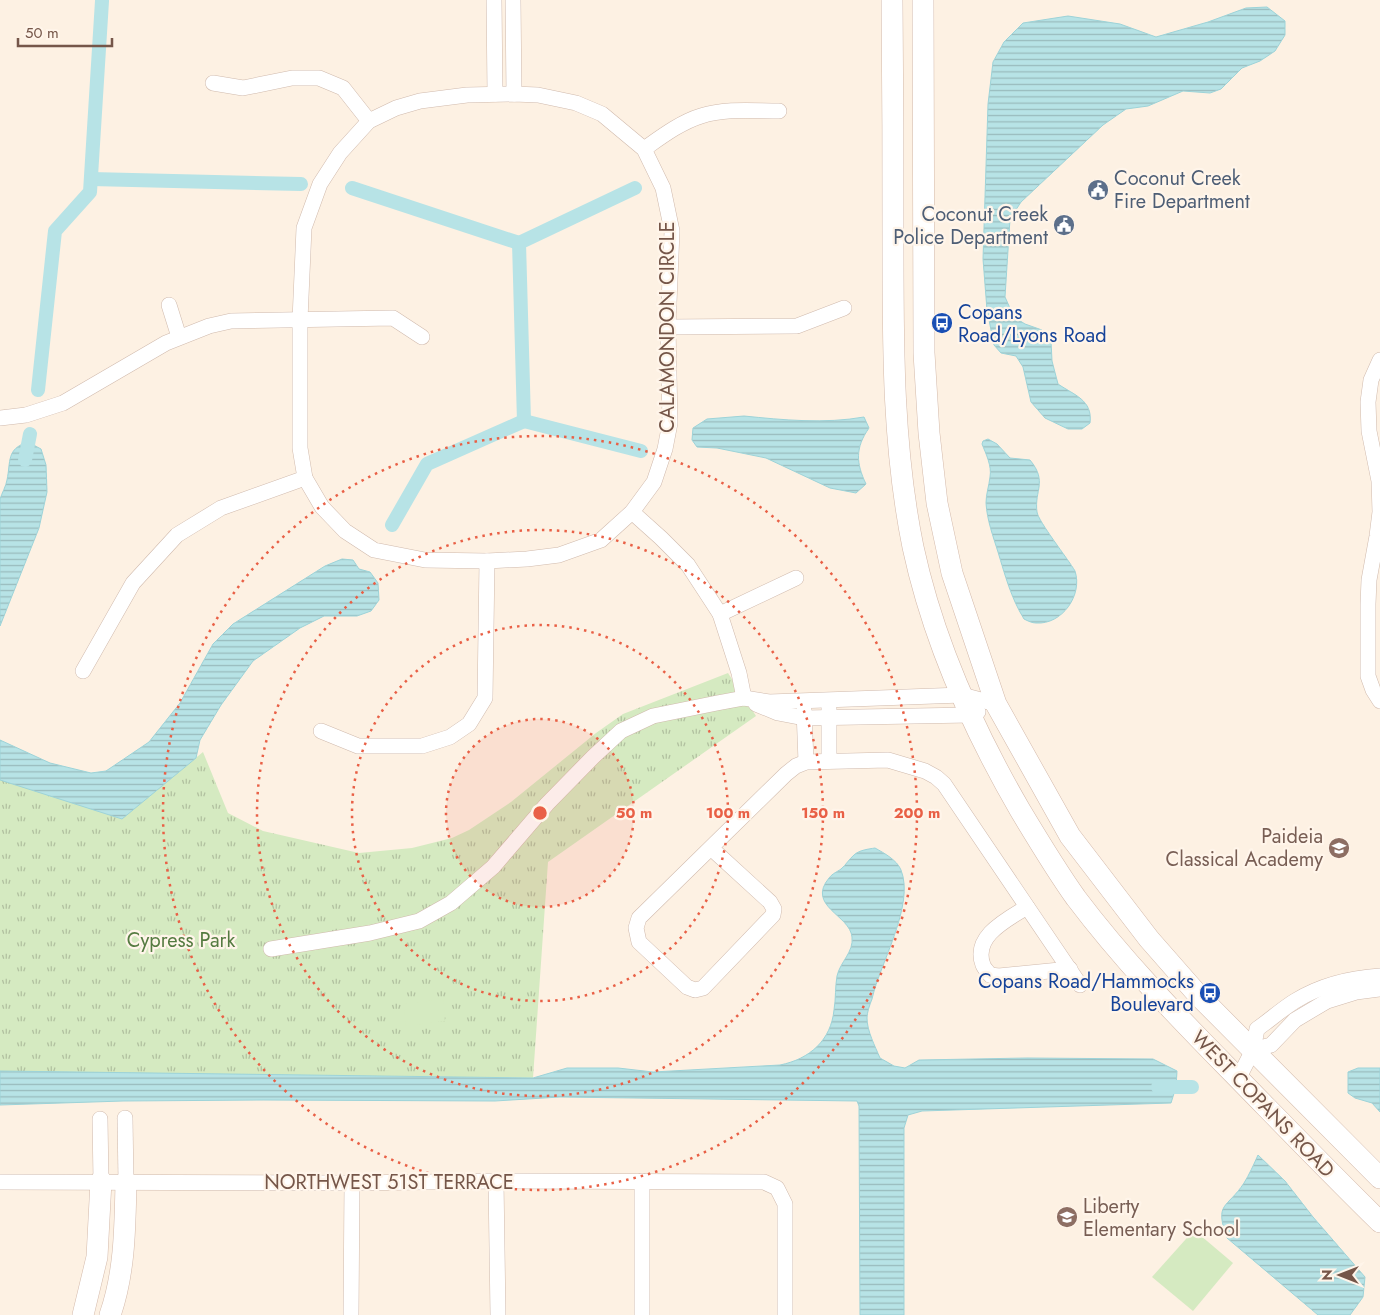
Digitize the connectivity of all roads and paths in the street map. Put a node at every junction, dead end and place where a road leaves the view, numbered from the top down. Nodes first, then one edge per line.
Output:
1 (494, 0) edge
2 (513, 0) edge
3 (892, 0) edge
4 (924, 0) edge
5 (213, 83) dead end
6 (495, 94) junction
7 (514, 94) junction
8 (779, 111) dead end
9 (369, 121) junction
10 (644, 149) junction
11 (169, 305) dead end
12 (844, 308) dead end
13 (300, 320) junction
14 (668, 327) junction
15 (422, 337) dead end
16 (179, 338) junction
17 (1380, 360) edge
18 (0, 418) edge
19 (305, 478) junction
20 (632, 512) junction
21 (487, 561) junction
22 (796, 578) dead end
23 (720, 614) junction
24 (83, 671) dead end
25 (962, 695) junction
26 (744, 698) junction
27 (804, 700) junction
28 (829, 700) junction
29 (1380, 702) edge
30 (996, 704) junction
31 (970, 715) junction
32 (804, 718) junction
33 (828, 718) junction
34 (321, 731) dead end
35 (829, 761) junction
36 (806, 762) junction
37 (711, 848) junction
38 (1027, 907) junction
39 (271, 949) dead end
40 (1070, 969) junction
41 (1380, 976) edge
42 (1080, 985) dead end
43 (1380, 990) edge
44 (1254, 1050) junction
45 (1238, 1079) junction
46 (125, 1118) dead end
47 (100, 1119) dead end
48 (1380, 1178) edge
49 (101, 1181) junction
50 (496, 1181) junction
51 (642, 1181) junction
52 (0, 1182) edge
53 (126, 1182) junction
54 (352, 1183) junction
55 (1380, 1222) edge
56 (84, 1315) edge
57 (110, 1315) edge
58 (351, 1315) edge
59 (498, 1315) edge
60 (642, 1315) edge
61 (785, 1315) edge

1 - 6 street
2 - 7 street
3 - 25 main road, WEST COPANS ROAD
4 - 30 main road, WEST COPANS ROAD
5 - 9 street
6 - 7 street, CALAMONDON CIRCLE
6 - 9 street, CALAMONDON CIRCLE
7 - 10 street, CALAMONDON CIRCLE
8 - 10 street
9 - 13 street, CALAMONDON CIRCLE
10 - 14 street, CALAMONDON CIRCLE
11 - 16 street
12 - 14 street
13 - 15 street
13 - 16 street
13 - 19 street, CALAMONDON CIRCLE
14 - 20 street, CALAMONDON CIRCLE
16 - 18 street
17 - 29 street
19 - 21 street, CALAMONDON CIRCLE
19 - 24 street
20 - 21 street, CALAMONDON CIRCLE
20 - 23 street
21 - 34 street
22 - 23 street
23 - 26 street
25 - 28 street
25 - 30 street
25 - 31 main road, WEST COPANS ROAD
26 - 27 street
26 - 32 street
26 - 39 street
27 - 28 street
27 - 32 street
28 - 33 street
30 - 31 street
30 - 44 main road, WEST COPANS ROAD
31 - 33 street
31 - 45 main road, WEST COPANS ROAD
32 - 33 street
32 - 36 street
33 - 35 street
35 - 36 street
35 - 38 street
36 - 37 street
37 - 37 street
38 - 40 street
38 - 40 street
40 - 42 street
41 - 44 street
43 - 44 street
44 - 45 street
44 - 48 main road, WEST COPANS ROAD
45 - 55 main road, WEST COPANS ROAD
46 - 53 street
47 - 49 street
49 - 52 street, NORTHWEST 51ST TERRACE
49 - 53 street, NORTHWEST 51ST TERRACE
49 - 56 main road
50 - 51 street, NORTHWEST 51ST TERRACE
50 - 54 street, NORTHWEST 51ST TERRACE
50 - 59 street
51 - 60 street
51 - 61 street, NORTHWEST 51ST TERRACE
53 - 54 street, NORTHWEST 51ST TERRACE
53 - 57 main road
54 - 58 street

